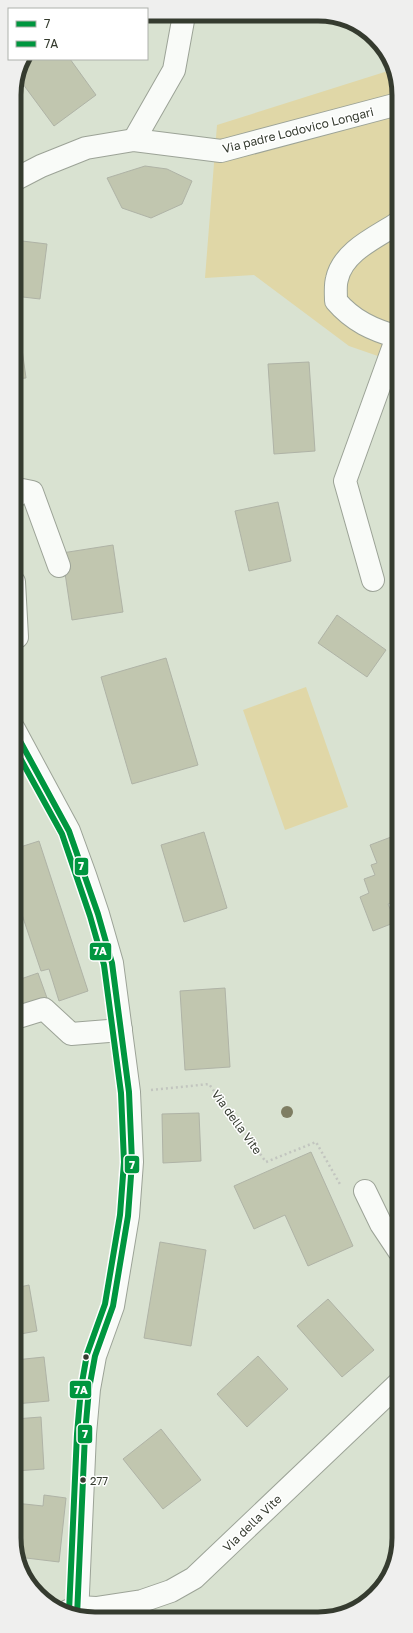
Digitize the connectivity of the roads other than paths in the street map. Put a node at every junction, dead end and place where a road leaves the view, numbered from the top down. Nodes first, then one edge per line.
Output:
1 (183, 21) edge
2 (392, 106) edge
3 (134, 140) junction
4 (21, 176) edge
5 (392, 227) edge
6 (392, 335) edge
7 (392, 353) edge
8 (21, 491) edge
9 (59, 566) dead end
10 (373, 580) dead end
11 (21, 743) edge
12 (21, 1016) edge
13 (121, 1030) junction
14 (365, 1191) dead end
15 (392, 1240) edge
16 (392, 1390) edge
17 (74, 1609) edge
18 (80, 1611) edge

1 - 3 street
2 - 3 street, Via padre Lodovico Longari
3 - 4 street, Via padre Lodovico Longari
5 - 6 street
7 - 10 street
8 - 9 street
11 - 13 street
12 - 13 street
13 - 17 street
14 - 15 street
16 - 18 street, Via della Vite

